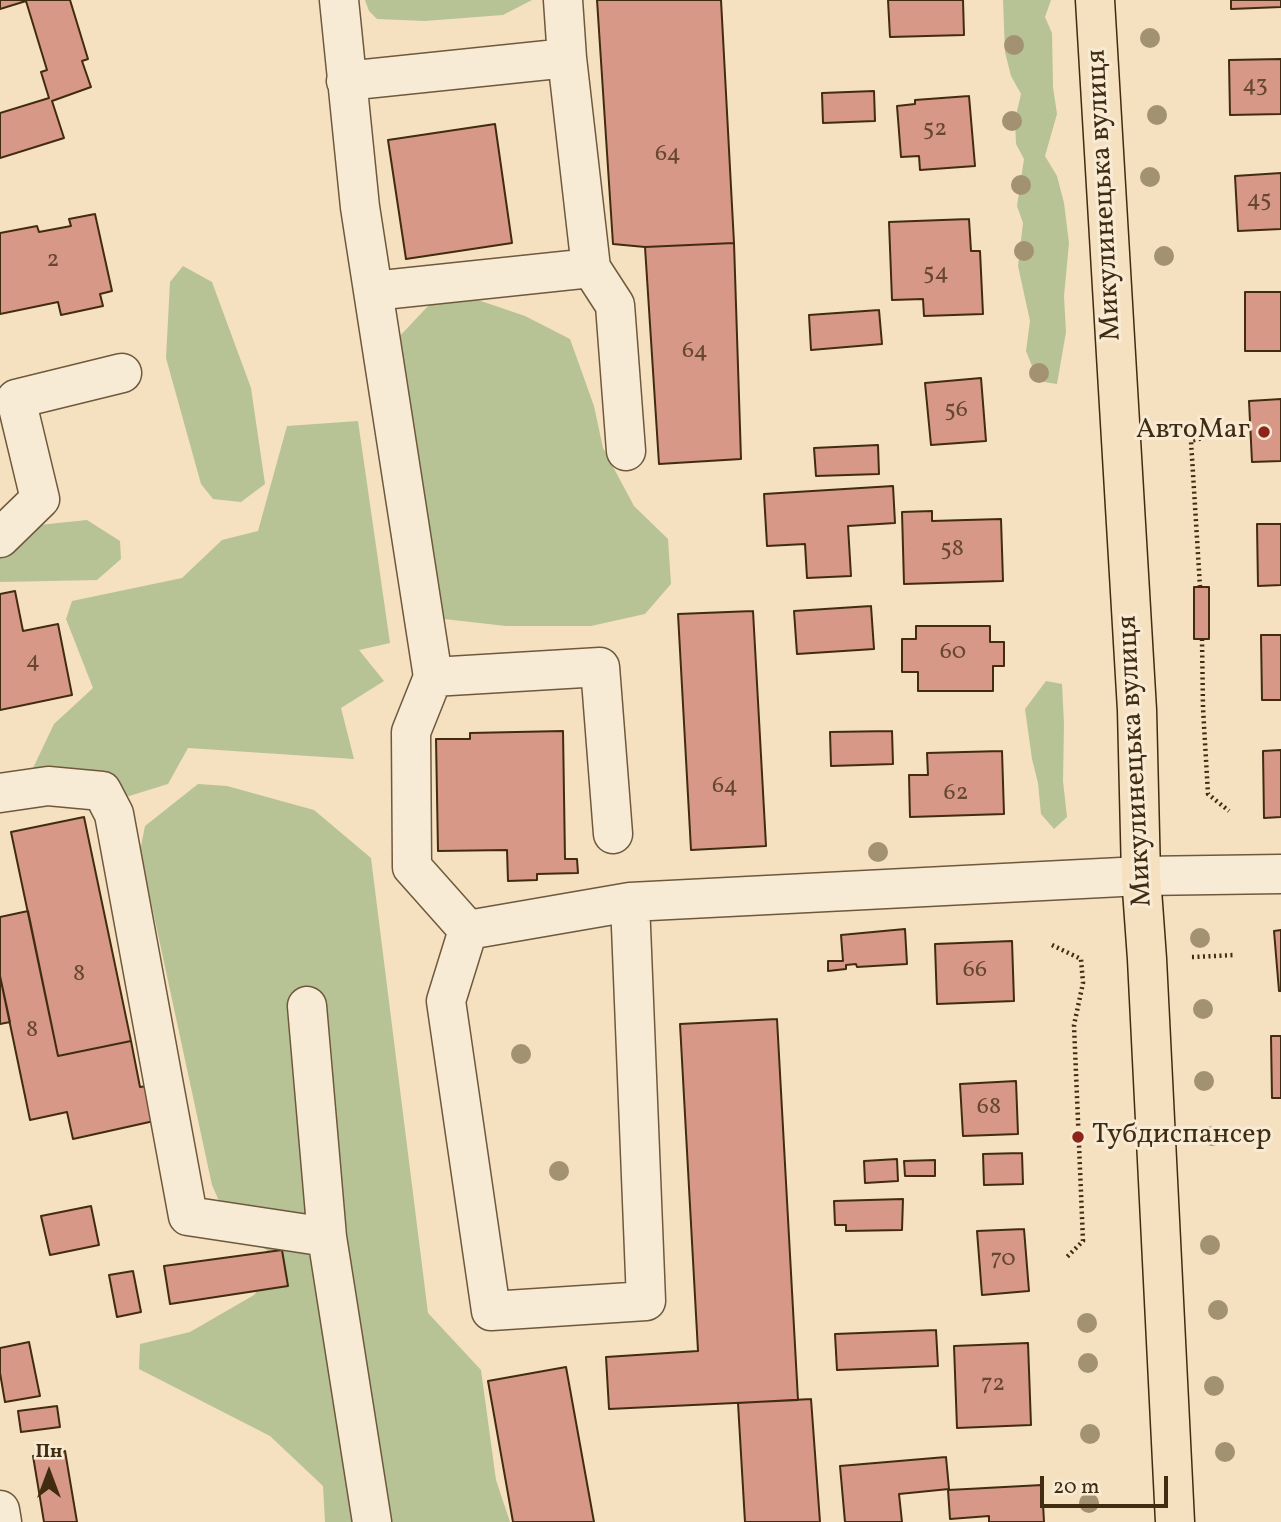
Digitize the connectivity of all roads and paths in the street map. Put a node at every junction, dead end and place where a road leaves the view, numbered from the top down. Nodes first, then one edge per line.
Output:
1 (339, 0) edge
2 (563, 0) edge
3 (1095, 0) edge
4 (567, 58) junction
5 (346, 81) junction
6 (591, 268) junction
7 (373, 291) junction
8 (122, 373) dead end
9 (1210, 436) dead end
10 (626, 451) dead end
11 (0, 538) edge
12 (1200, 587) dead end
13 (1202, 639) dead end
14 (433, 677) junction
15 (0, 793) edge
16 (1229, 811) dead end
17 (613, 834) dead end
18 (1281, 874) edge
19 (1141, 876) junction
20 (630, 902) junction
21 (468, 930) junction
22 (1052, 945) dead end
23 (1235, 955) dead end
24 (1192, 957) dead end
25 (307, 1006) dead end
26 (327, 1237) junction
27 (1067, 1257) dead end
28 (0, 1510) edge
29 (2, 1522) edge
30 (372, 1522) edge
31 (1175, 1522) edge

1 - 5 street
2 - 4 street
3 - 19 highway, Микулинецька вулиця
4 - 5 street
4 - 6 street
5 - 7 street
6 - 7 street
6 - 10 street
7 - 14 street
8 - 11 street
9 - 12 path
13 - 16 path
14 - 17 street
14 - 21 street
15 - 26 street
18 - 19 street
19 - 20 street
19 - 31 highway, Микулинецька вулиця
20 - 21 street
20 - 21 street
22 - 27 path
23 - 24 path
25 - 26 street
26 - 30 street
28 - 29 street

